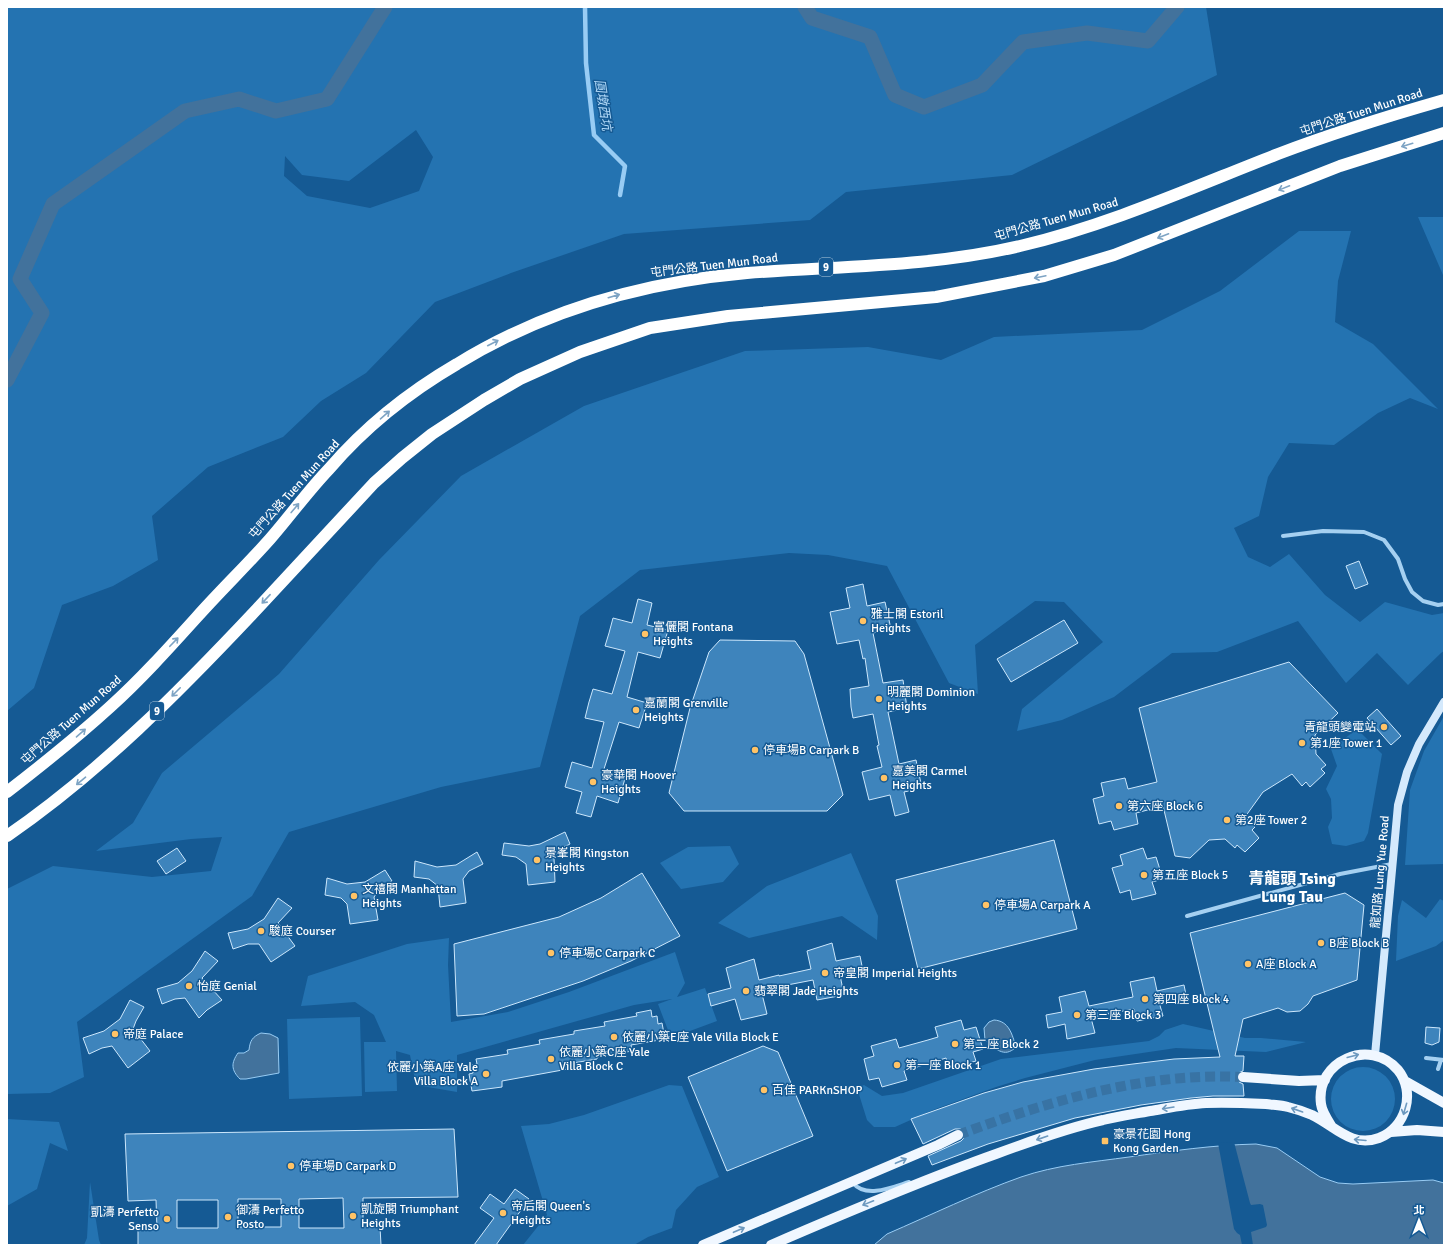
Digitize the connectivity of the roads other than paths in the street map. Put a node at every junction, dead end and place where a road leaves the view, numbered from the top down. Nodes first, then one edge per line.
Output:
1 (1444, 100) edge
2 (1444, 133) edge
3 (1283, 536) dead end
4 (1444, 604) edge
5 (1444, 702) edge
6 (7, 792) edge
7 (7, 836) edge
8 (1393, 864) junction
9 (1187, 916) dead end
10 (1375, 1055) junction
11 (1426, 1058) dead end
12 (1442, 1060) edge
13 (1438, 1069) dead end
14 (1243, 1077) tunnel mouth
15 (1325, 1080) junction
16 (1404, 1082) junction
17 (1444, 1103) edge
18 (1332, 1127) junction
19 (1390, 1132) junction
20 (1444, 1132) edge
21 (958, 1135) tunnel mouth
22 (947, 1171) junction
23 (852, 1181) junction
24 (703, 1245) edge
25 (771, 1245) edge

6 -> 1 highway, 屯門公路 Tuen Mun Road / 9
2 -> 7 highway, 9
3 - 4 street
5 - 8 street, 龍如路 Lung Yue Road
8 - 9 street
8 - 10 street, 龍如路 Lung Yue Road
15 -> 10 main road
10 - 16 main road
11 - 12 street
12 - 13 street
14 - 15 main road
15 - 18 main road
16 - 17 main road
16 -> 19 main road
19 -> 18 main road
18 -> 22 main road
19 - 20 main road
23 -> 21 main road
22 - 23 street
22 -> 25 main road
24 -> 23 main road

